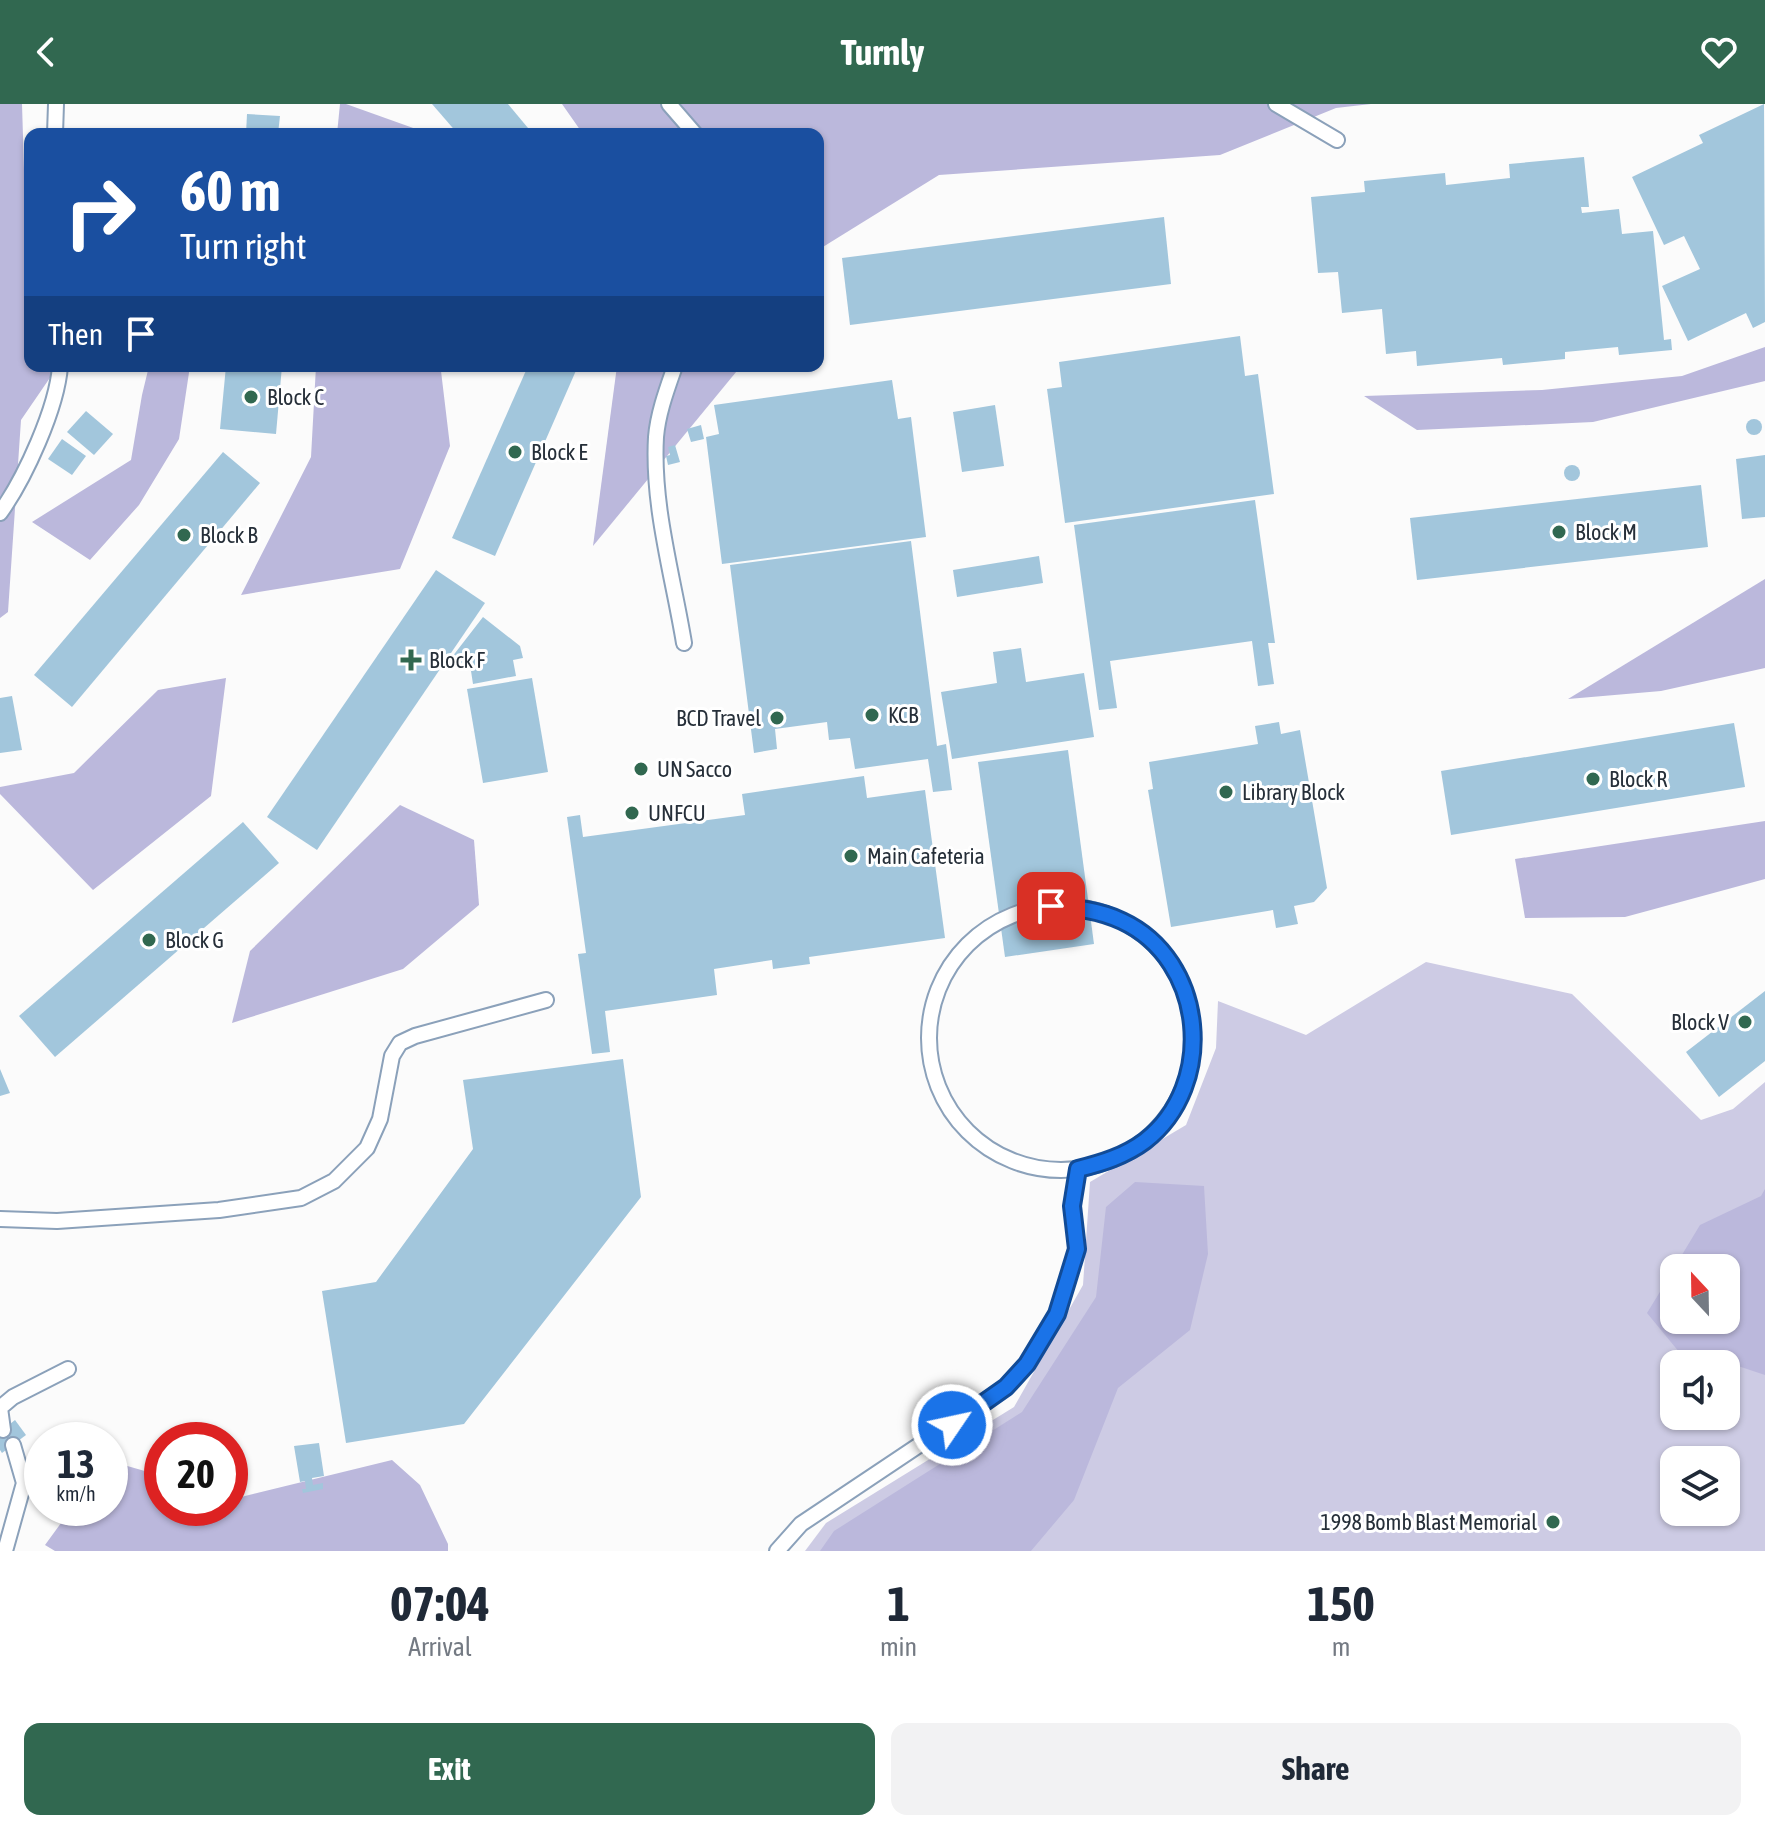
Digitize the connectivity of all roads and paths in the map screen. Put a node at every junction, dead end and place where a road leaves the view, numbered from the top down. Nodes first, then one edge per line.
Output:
1 (56, 104) edge
2 (669, 104) edge
3 (1276, 104) edge
4 (55, 128) edge
5 (690, 128) edge
6 (1337, 140) dead end
7 (60, 372) edge
8 (673, 372) edge
9 (0, 513) edge
10 (684, 643) dead end
11 (546, 1000) dead end
12 (1078, 1169) junction
13 (0, 1219) edge
14 (68, 1369) dead end
15 (3, 1430) dead end
16 (13, 1445) dead end
17 (5, 1551) edge
18 (777, 1551) edge

1 - 4 lane
2 - 5 lane
3 - 6 lane
7 - 9 lane
8 - 10 lane
11 - 13 lane
12 - 12 lane
12 - 18 lane
14 - 15 lane
16 - 17 lane

